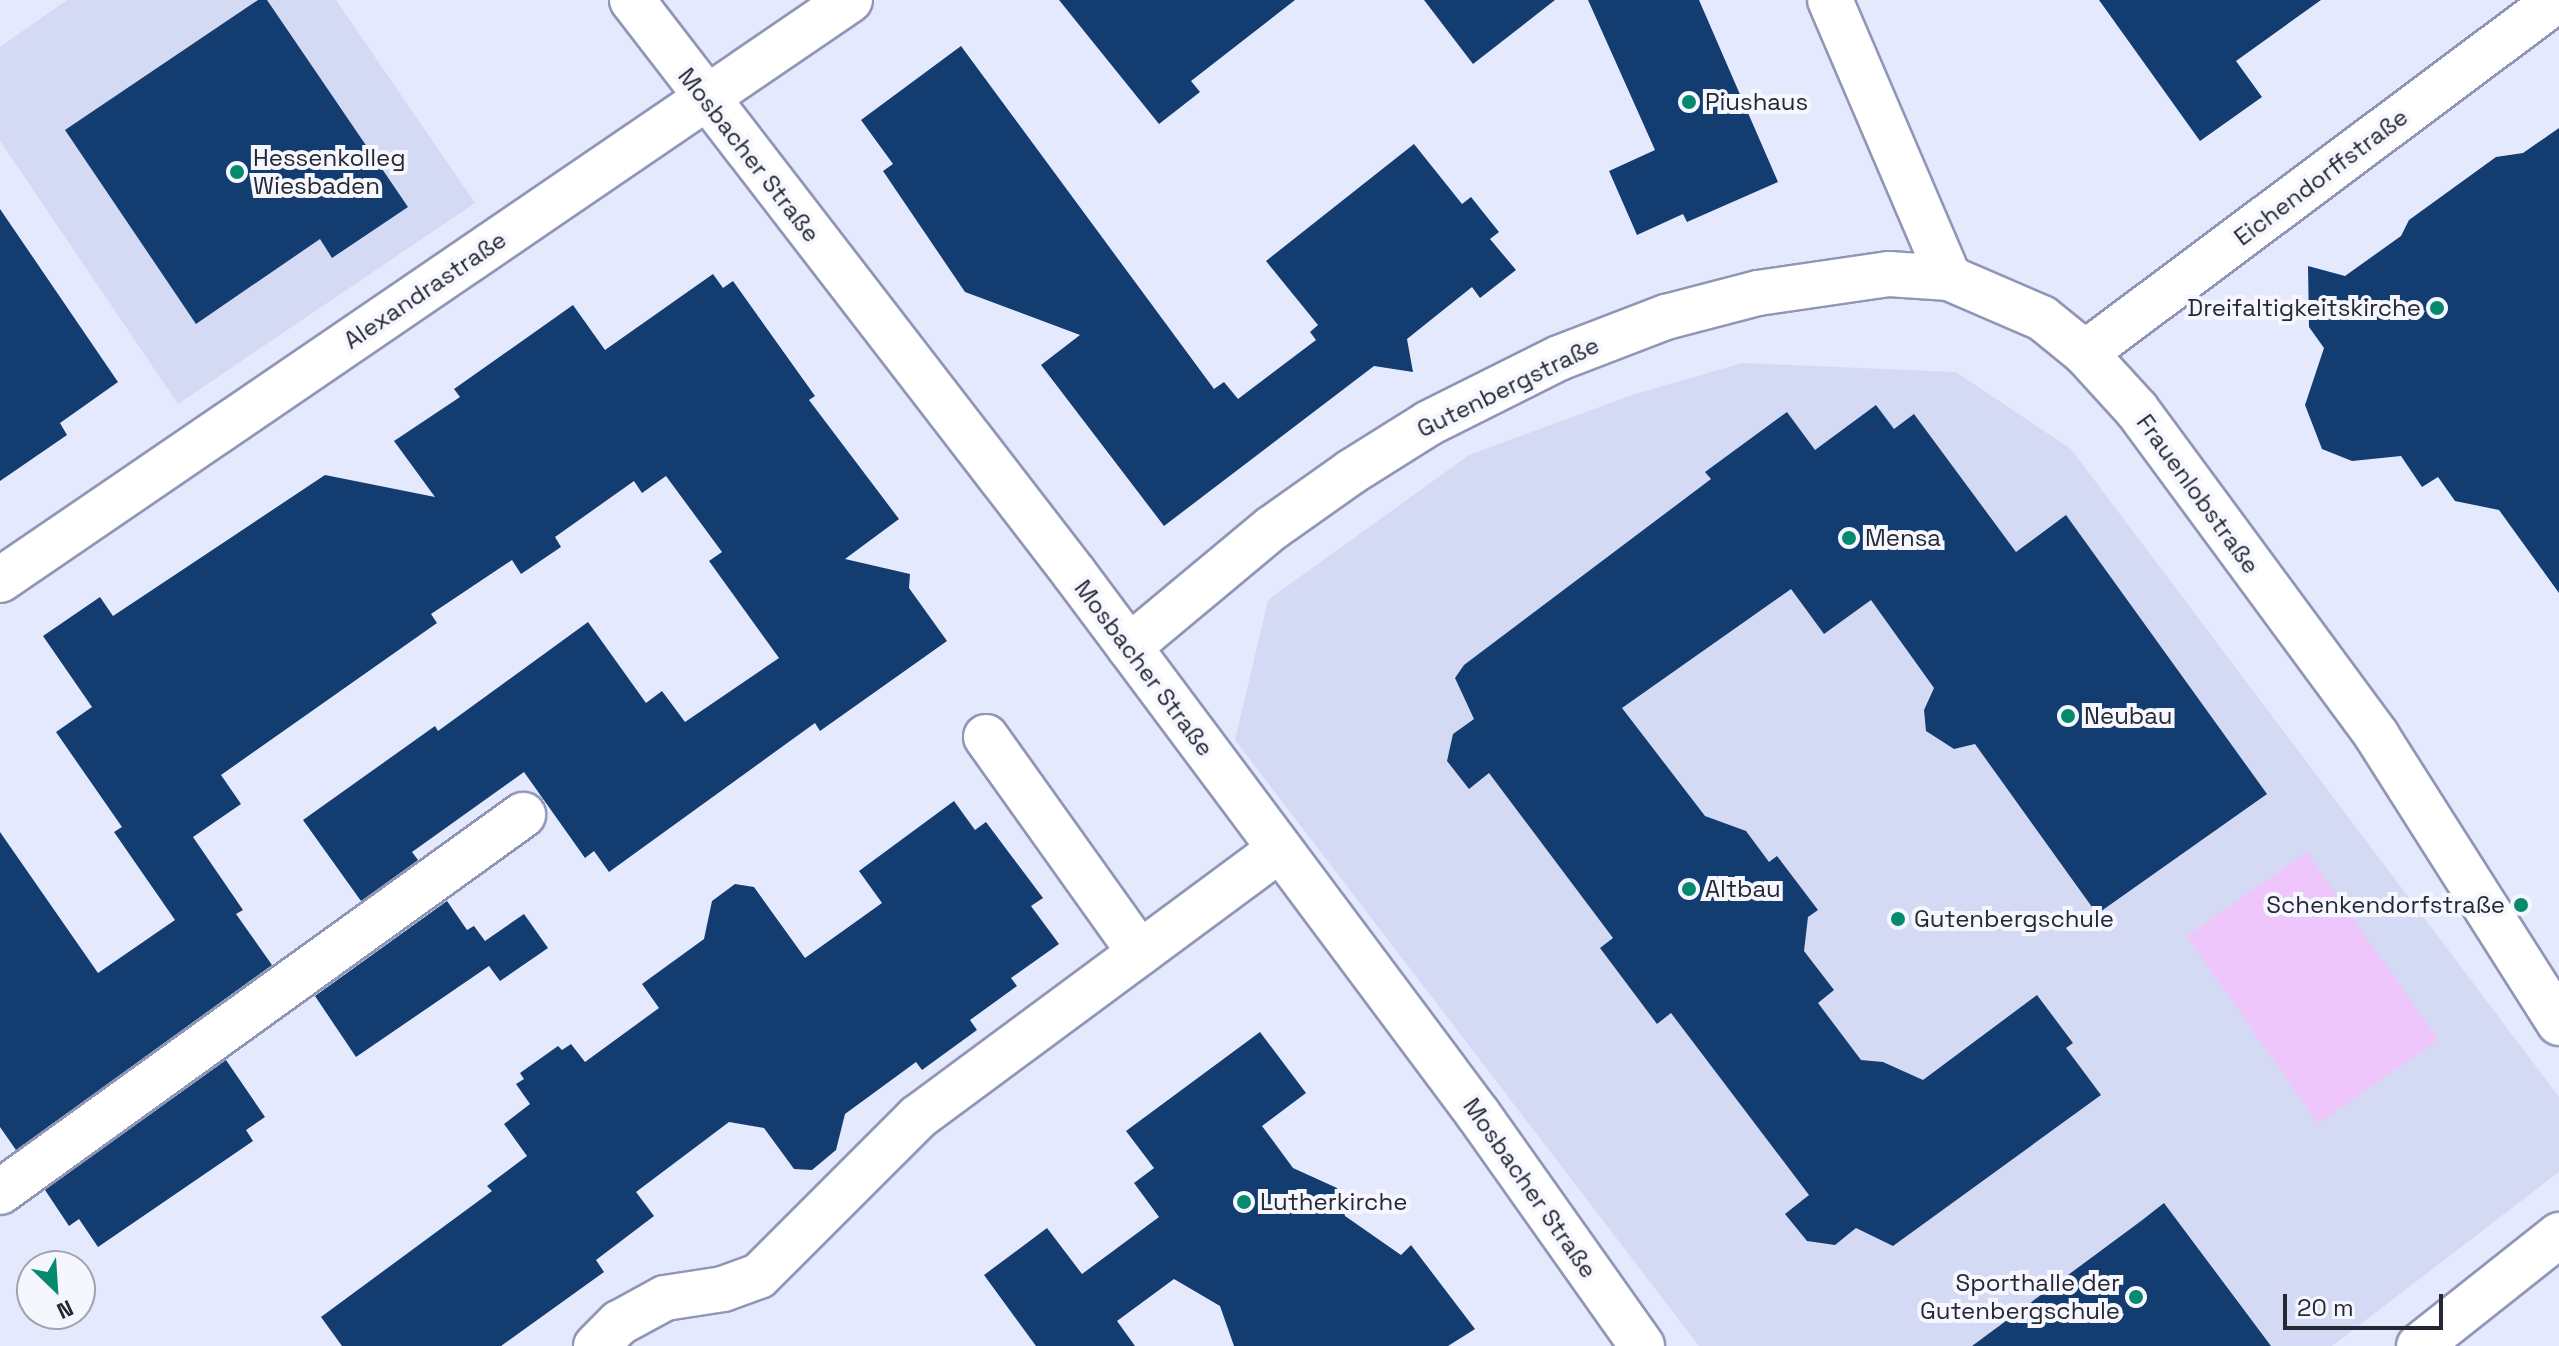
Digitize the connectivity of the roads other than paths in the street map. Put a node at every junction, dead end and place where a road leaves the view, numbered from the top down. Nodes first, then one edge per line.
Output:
1 (632, 0) edge
2 (850, 0) edge
3 (1830, 0) edge
4 (2557, 0) edge
5 (704, 99) junction
6 (1949, 278) junction
7 (2085, 353) junction
8 (0, 580) edge
9 (1129, 647) junction
10 (986, 737) dead end
11 (523, 815) dead end
12 (1280, 849) junction
13 (1140, 953) junction
14 (2559, 1023) edge
15 (0, 1192) edge
16 (2559, 1235) edge
17 (596, 1346) edge
18 (1642, 1346) edge
19 (2419, 1346) edge

1 - 5 street, Mosbacher Straße
2 - 5 street, Alexandrastraße
3 - 6 street
4 - 7 street, Eichendorffstraße
5 - 8 street, Alexandrastraße
5 - 9 street, Mosbacher Straße
6 - 7 street, Frauenlobstraße
6 - 9 street, Gutenbergstraße
7 - 14 street, Frauenlobstraße
9 - 12 street, Mosbacher Straße
10 - 13 street
11 - 15 street
12 - 13 street
12 - 18 street, Mosbacher Straße
13 - 17 street
16 - 19 street

